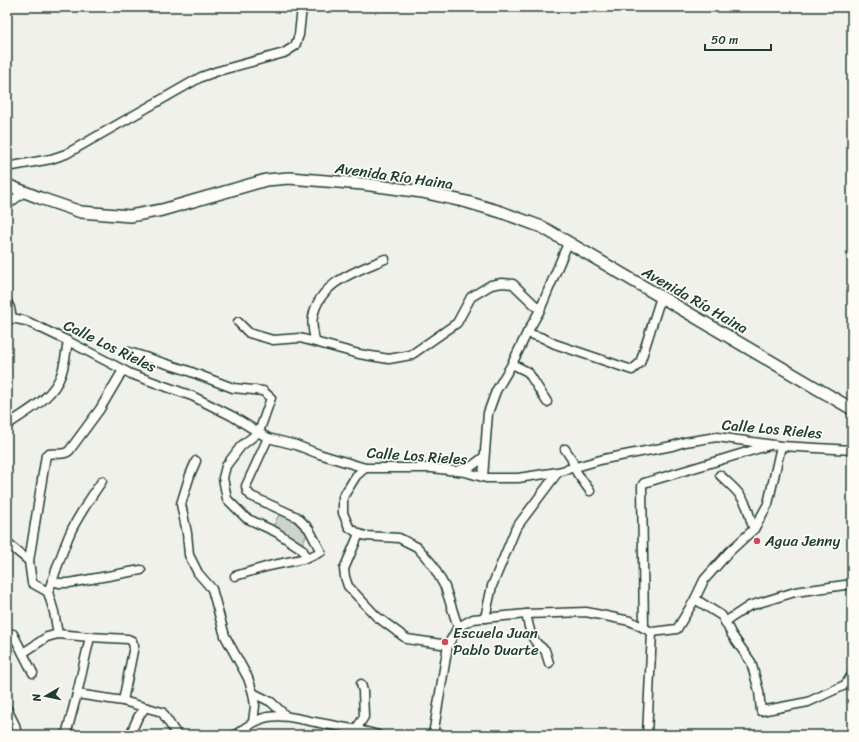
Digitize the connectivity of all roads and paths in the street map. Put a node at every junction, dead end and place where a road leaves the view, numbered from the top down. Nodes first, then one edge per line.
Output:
1 (302, 7) edge
2 (7, 167) edge
3 (7, 185) edge
4 (24, 192) junction
5 (7, 205) edge
6 (568, 243) junction
7 (385, 259) dead end
8 (661, 297) junction
9 (7, 302) edge
10 (540, 310) junction
11 (9, 318) edge
12 (238, 322) dead end
13 (527, 333) junction
14 (68, 341) junction
15 (314, 341) junction
16 (129, 352) dead end
17 (512, 364) junction
18 (123, 370) junction
19 (546, 402) dead end
20 (852, 409) edge
21 (7, 425) edge
22 (259, 432) junction
23 (268, 438) junction
24 (777, 445) junction
25 (565, 449) dead end
26 (852, 450) edge
27 (484, 457) junction
28 (196, 461) dead end
29 (365, 468) junction
30 (575, 468) junction
31 (456, 471) junction
32 (558, 472) junction
33 (720, 475) dead end
34 (483, 477) junction
35 (102, 480) dead end
36 (590, 491) dead end
37 (754, 529) junction
38 (359, 534) junction
39 (7, 543) edge
40 (307, 558) junction
41 (29, 561) junction
42 (141, 570) dead end
43 (235, 576) dead end
44 (52, 581) junction
45 (852, 584) edge
46 (48, 592) junction
47 (695, 599) junction
48 (526, 614) junction
49 (485, 618) junction
50 (725, 622) junction
51 (458, 627) junction
52 (644, 628) junction
53 (652, 632) junction
54 (13, 634) dead end
55 (58, 634) junction
56 (90, 637) junction
57 (448, 646) junction
58 (23, 653) junction
59 (549, 664) dead end
60 (33, 673) dead end
61 (852, 675) edge
62 (361, 684) dead end
63 (253, 693) junction
64 (77, 694) junction
65 (123, 701) junction
66 (145, 708) junction
67 (7, 709) edge
68 (285, 716) junction
69 (253, 722) junction
70 (356, 729) junction
71 (365, 733) edge
72 (17, 735) edge
73 (66, 735) edge
74 (130, 735) edge
75 (177, 735) edge
76 (236, 735) edge
77 (378, 735) edge
78 (433, 735) edge
79 (647, 735) edge

1 - 2 street
3 - 4 street, Avenida Río Haina
4 - 5 street
4 - 6 street, Avenida Río Haina
6 - 8 street, Avenida Río Haina
6 - 10 street
7 - 15 street
8 - 13 street
8 - 20 street, Avenida Río Haina
9 - 11 street
10 - 13 street
10 - 15 street
11 - 14 street, Calle Los Rieles
12 - 15 street
13 - 17 street
14 - 18 street, Calle Los Rieles
14 - 21 street
16 - 22 street
17 - 19 street
17 - 27 street
18 - 22 street, Calle Los Rieles
18 - 41 street
22 - 23 street, Calle Los Rieles
22 - 40 street
23 - 29 street, Calle Los Rieles
23 - 40 street
24 - 26 street, Calle Los Rieles
24 - 30 street, Calle Los Rieles
24 - 37 street
24 - 52 street
25 - 30 street
27 - 31 street
27 - 34 street
28 - 63 street
29 - 31 street, Calle Los Rieles
29 - 38 street
30 - 32 street, Calle Los Rieles
30 - 36 street
31 - 34 street, Calle Los Rieles
32 - 34 street, Calle Los Rieles
32 - 49 street
33 - 37 street
35 - 44 street
37 - 47 street
38 - 51 street
38 - 57 street
39 - 41 street
40 - 43 street
41 - 46 street
42 - 44 street
44 - 46 street
45 - 50 street
46 - 55 street
47 - 50 street
47 - 53 street
48 - 49 street
48 - 52 street
48 - 59 street
49 - 51 street
50 - 61 street
51 - 57 street
52 - 53 street
53 - 79 street
54 - 58 street
55 - 56 street
55 - 58 street
56 - 64 street
56 - 65 street
57 - 78 street
58 - 60 street
62 - 70 street
63 - 68 street
63 - 69 street
64 - 65 street
64 - 73 street
65 - 66 street
66 - 74 street
66 - 75 street
67 - 72 street
68 - 69 street
68 - 70 street
69 - 76 street
70 - 71 street
71 - 77 street

